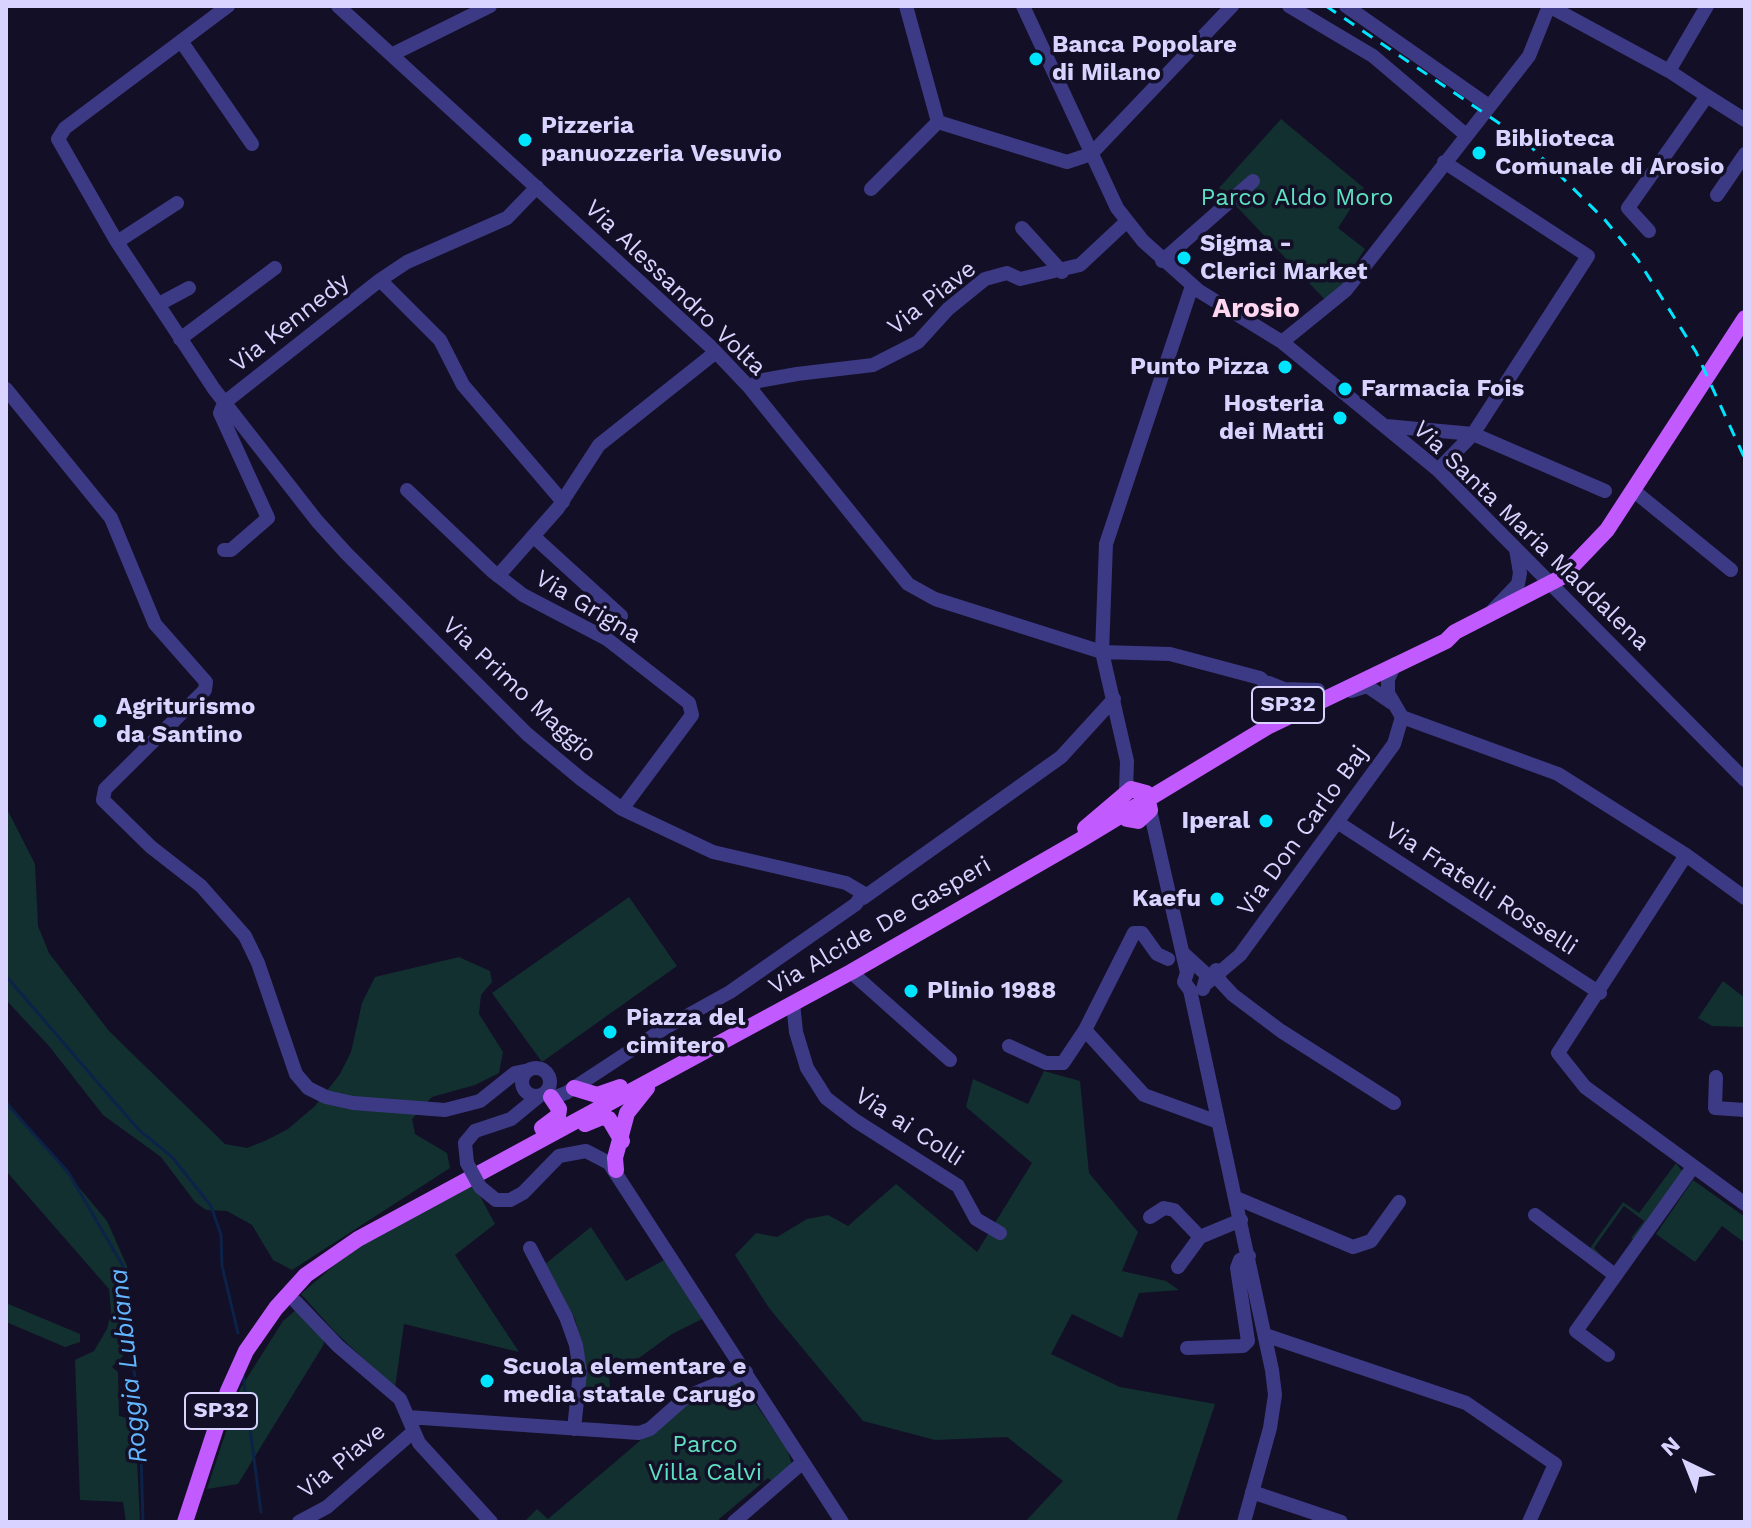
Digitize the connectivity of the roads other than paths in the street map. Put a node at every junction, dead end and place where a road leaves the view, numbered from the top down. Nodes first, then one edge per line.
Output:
1 (228, 6) edge
2 (338, 6) edge
3 (490, 6) edge
4 (906, 6) edge
5 (1023, 6) edge
6 (1232, 6) edge
7 (1289, 6) edge
8 (1346, 6) edge
9 (1549, 6) edge
10 (1707, 6) edge
11 (181, 41) junction
12 (393, 54) junction
13 (1669, 71) junction
14 (1707, 96) junction
15 (1489, 106) junction
16 (1745, 120) edge
17 (938, 122) junction
18 (1466, 135) junction
19 (252, 144) dead end
20 (1091, 154) junction
21 (1745, 154) edge
22 (1444, 162) junction
23 (1253, 181) dead end
24 (537, 187) junction
25 (871, 189) dead end
26 (1717, 195) dead end
27 (177, 203) dead end
28 (1126, 222) junction
29 (1022, 228) dead end
30 (1649, 231) dead end
31 (117, 242) junction
32 (1162, 261) junction
33 (275, 268) dead end
34 (1062, 272) junction
35 (380, 280) junction
36 (1192, 286) junction
37 (189, 288) dead end
38 (159, 304) junction
39 (1745, 318) edge
40 (180, 339) junction
41 (1282, 342) junction
42 (716, 352) junction
43 (750, 388) junction
44 (6, 389) edge
45 (224, 403) junction
46 (1386, 426) junction
47 (1473, 434) junction
48 (1438, 470) junction
49 (407, 490) dead end
50 (1605, 491) dead end
51 (1634, 491) junction
52 (563, 502) junction
53 (533, 536) junction
54 (1516, 549) junction
55 (224, 550) dead end
56 (1731, 570) dead end
57 (498, 576) junction
58 (1551, 584) junction
59 (621, 616) dead end
60 (1486, 616) junction
61 (1446, 635) junction
62 (1102, 652) junction
63 (1399, 666) junction
64 (1269, 683) junction
65 (1318, 690) junction
66 (1114, 699) junction
67 (1392, 703) junction
68 (1402, 717) junction
69 (1272, 719) junction
70 (1745, 780) edge
71 (1149, 800) junction
72 (1124, 807) junction
73 (622, 809) junction
74 (1337, 822) junction
75 (1081, 837) junction
76 (1150, 839) junction
77 (1686, 855) junction
78 (863, 898) junction
79 (1745, 898) edge
80 (1168, 959) dead end
81 (851, 972) junction
82 (1205, 977) junction
83 (1600, 993) junction
84 (793, 1003) junction
85 (1085, 1030) junction
86 (1009, 1046) dead end
87 (950, 1060) dead end
88 (529, 1070) junction
89 (664, 1073) junction
90 (548, 1074) junction
91 (1716, 1077) dead end
92 (501, 1085) junction
93 (574, 1088) junction
94 (536, 1096) junction
95 (1394, 1103) dead end
96 (1745, 1110) edge
97 (1218, 1122) junction
98 (622, 1141) junction
99 (511, 1155) junction
100 (1693, 1167) junction
101 (487, 1169) junction
102 (616, 1170) junction
103 (1236, 1198) junction
104 (1399, 1202) dead end
105 (1745, 1204) edge
106 (1535, 1215) dead end
107 (1150, 1217) dead end
108 (1241, 1220) junction
109 (1000, 1233) dead end
110 (1200, 1237) junction
111 (530, 1248) dead end
112 (1249, 1256) junction
113 (1178, 1267) dead end
114 (1615, 1275) junction
115 (296, 1302) dead end
116 (1265, 1335) junction
117 (1187, 1348) dead end
118 (1608, 1355) dead end
119 (746, 1372) junction
120 (410, 1424) junction
121 (574, 1429) junction
122 (802, 1463) junction
123 (1252, 1492) junction
124 (185, 1522) edge
125 (299, 1522) edge
126 (491, 1522) edge
127 (734, 1522) edge
128 (842, 1522) edge
129 (1244, 1522) edge
130 (1341, 1522) edge
131 (1529, 1522) edge

1 - 11 street
2 - 12 street, Via Alessandro Volta
3 - 12 street
4 - 17 street
5 - 20 street, Via Santa Maria Maddalena
6 - 20 street
7 - 18 street
8 - 15 street
9 - 13 street
9 - 15 street
10 - 13 street
11 - 19 street
11 - 31 street, Via Primo Maggio
12 - 24 street, Via Alessandro Volta
13 - 14 street
14 - 16 street
14 - 30 street
15 - 18 street
17 - 20 street
17 - 25 street
18 - 22 street
20 - 28 street, Via Santa Maria Maddalena
21 - 26 street
22 - 41 street
22 - 47 street
23 - 32 street
24 - 35 street, Via Kennedy
24 - 42 street, Via Alessandro Volta
27 - 31 street
28 - 32 street, Via Santa Maria Maddalena
28 - 34 street, Via Piave
29 - 34 street
31 - 38 street, Via Primo Maggio
32 - 36 street, Via Santa Maria Maddalena
33 - 40 street
34 - 43 street, Via Piave
35 - 45 street, Via Kennedy
35 - 52 street
36 - 41 street, Via Santa Maria Maddalena
36 - 62 street
37 - 38 street
38 - 40 street, Via Primo Maggio
39 - 51 main road, Via Alcide De Gasperi / SP32
40 - 45 street, Via Primo Maggio
41 - 46 street, Via Santa Maria Maddalena
42 - 43 street, Via Alessandro Volta
42 - 52 street
43 - 62 street, Via Alessandro Volta
44 - 92 street
45 - 55 street, Via Kennedy
45 - 73 street, Via Primo Maggio
46 - 47 street
46 - 48 street, Via Santa Maria Maddalena
47 - 48 street
47 - 50 street
48 - 54 street, Via Santa Maria Maddalena
49 - 57 street, Via Grigna
51 - 56 street
51 - 58 main road, Via Alcide De Gasperi / SP32
52 - 53 street
53 - 57 street
53 - 59 street
54 - 58 street, Via Santa Maria Maddalena
54 - 60 street
57 - 73 street, Via Grigna
58 - 60 main road, Via Alcide De Gasperi / SP32
58 - 70 street, Via Santa Maria Maddalena
60 - 61 main road, Via Alcide De Gasperi / SP32
61 - 63 main road, Via Alcide De Gasperi
61 - 65 main road, Via Alcide De Gasperi / SP32
62 - 64 street, Via Alessandro Volta
62 - 66 street
63 - 67 street
63 - 69 main road, Via Alcide De Gasperi / SP32
64 - 65 street, Via Alessandro Volta
64 - 69 street
65 - 69 main road, Via Alcide De Gasperi / SP32
66 - 72 street
66 - 78 street
67 - 68 street
67 - 69 street, Via Alcide De Gasperi
68 - 74 street, Via Don Carlo Baj
68 - 77 street
69 - 71 main road, Via Alcide De Gasperi / SP32
69 - 71 main road, Via Alcide De Gasperi / SP32
71 - 72 main road, Via Alcide De Gasperi / SP32
71 - 72 main road
71 - 76 street
72 - 75 main road, Via Alcide De Gasperi / SP32
72 - 76 street
73 - 78 street, Via Primo Maggio
74 - 82 street, Via Don Carlo Baj
74 - 83 street, Via Fratelli Rosselli
75 - 76 main road
75 - 81 main road, Via Alcide De Gasperi / SP32
76 - 82 street
77 - 79 street
77 - 83 street
78 - 93 street
80 - 85 street
81 - 84 main road, Via Alcide De Gasperi / SP32
81 - 87 street
82 - 95 street
82 - 97 street
83 - 100 street
84 - 89 main road, Via Alcide De Gasperi / SP32
84 - 109 street, Via ai Colli
85 - 86 street
85 - 97 street
88 - 90 street
88 - 92 street
88 - 94 street
89 - 93 main road
89 - 98 main road
89 - 99 main road, SP32
90 - 93 street
90 - 94 street
91 - 96 street
92 - 94 street
93 - 94 street
94 - 101 main road
94 - 102 street, bridge
97 - 103 street
98 - 99 main road
98 - 102 main road
99 - 101 main road, SP32
100 - 105 street
100 - 114 street
101 - 124 main road, SP32
102 - 119 street
103 - 104 street
103 - 108 street
106 - 114 street
107 - 110 street
108 - 110 street
108 - 112 street
110 - 113 street
111 - 121 street
112 - 116 street
112 - 117 street
114 - 118 street
115 - 120 street
116 - 123 street
116 - 131 street
119 - 121 street
119 - 122 street
120 - 121 street
120 - 125 street, Via Piave
120 - 126 street
122 - 127 street
122 - 128 street
123 - 129 street
123 - 130 street

